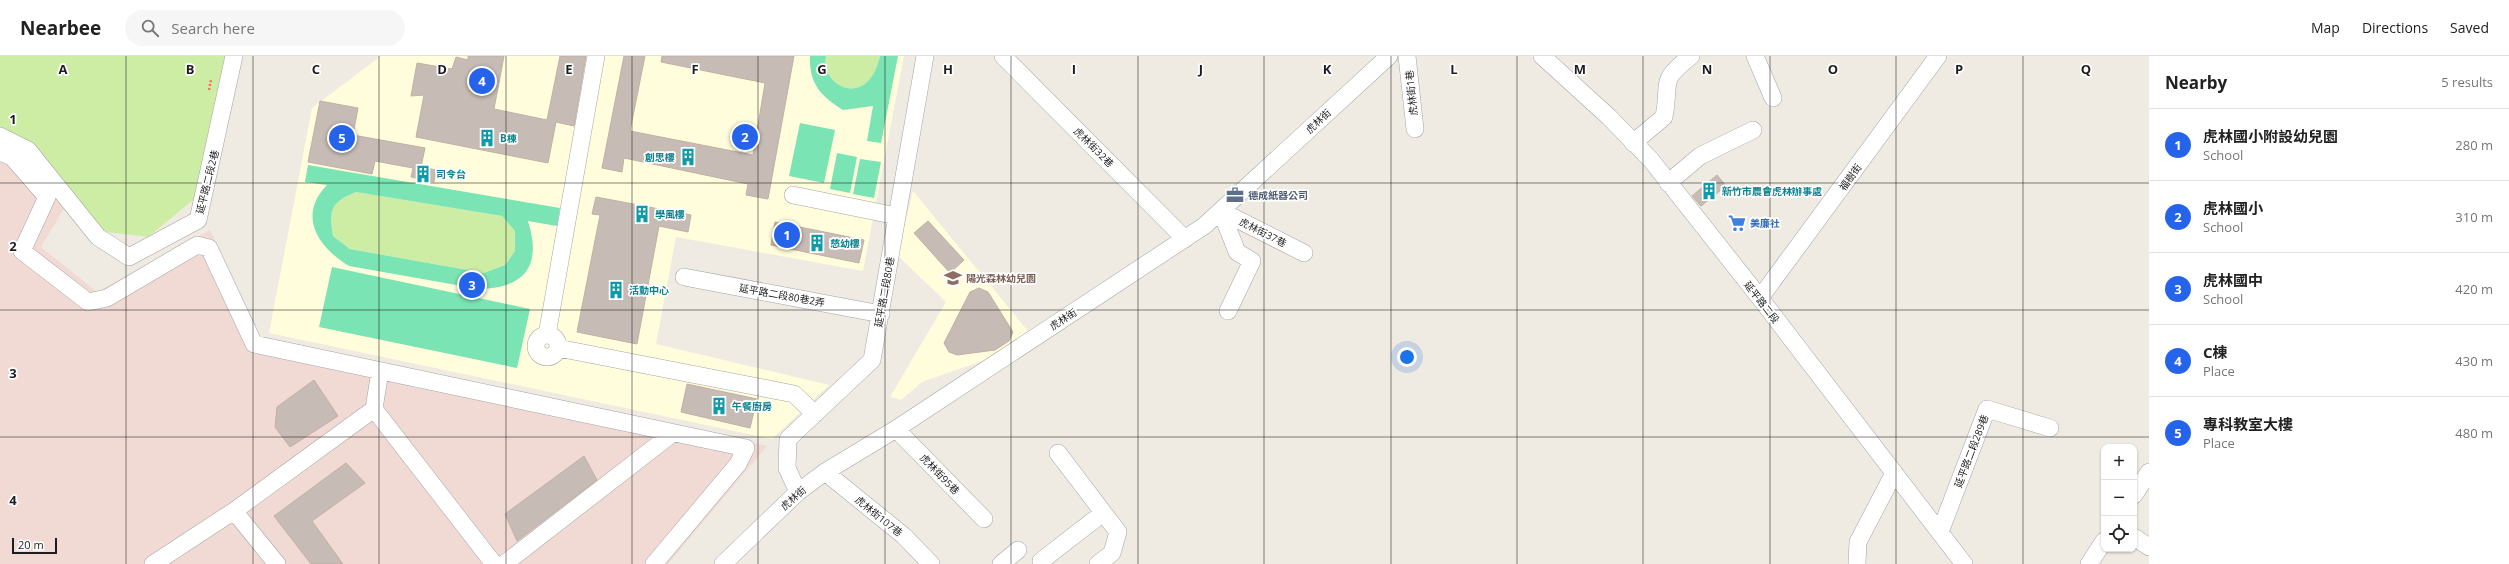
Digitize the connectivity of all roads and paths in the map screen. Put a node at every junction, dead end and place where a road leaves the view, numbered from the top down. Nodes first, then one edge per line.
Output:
1 (234, 56) edge
2 (596, 56) edge
3 (925, 56) edge
4 (1004, 56) edge
5 (1389, 56) edge
6 (1407, 56) edge
7 (1542, 56) edge
8 (1691, 56) edge
9 (1755, 56) edge
10 (1938, 56) edge
11 (1773, 98) dead end
12 (1415, 129) dead end
13 (1753, 130) dead end
14 (0, 136) edge
15 (1633, 143) junction
16 (0, 152) edge
17 (1668, 183) junction
18 (793, 195) dead end
19 (1221, 211) junction
20 (897, 216) junction
21 (1185, 238) junction
22 (1304, 253) dead end
23 (684, 277) dead end
24 (1760, 298) junction
25 (1228, 311) dead end
26 (881, 314) junction
27 (380, 371) junction
28 (374, 409) junction
29 (815, 414) junction
30 (2050, 428) dead end
31 (896, 429) junction
32 (673, 433) junction
33 (1058, 453) dead end
34 (825, 472) junction
35 (2149, 472) edge
36 (1894, 473) junction
37 (2137, 490) edge
38 (798, 492) junction
39 (234, 511) junction
40 (1103, 513) junction
41 (984, 519) dead end
42 (1940, 532) junction
43 (2137, 539) edge
44 (2101, 546) edge
45 (2149, 547) edge
46 (1018, 550) dead end
47 (1041, 561) dead end
48 (928, 563) edge
49 (153, 564) edge
50 (277, 564) edge
51 (494, 564) edge
52 (504, 564) edge
53 (654, 564) edge
54 (723, 564) edge
55 (1000, 564) edge
56 (1098, 564) edge
57 (1857, 564) edge
58 (1964, 564) edge
59 (2089, 564) edge

1 - 14 street, 延平路二段2巷
2 - 29 street
3 - 20 street, 延平路二段80巷
4 - 21 street, 虎林街32巷
5 - 19 street, 虎林街
6 - 12 street, 虎林街1巷
7 - 15 street, 延平路二段
8 - 15 street
9 - 11 street
10 - 24 street, 福樹街
13 - 17 street
15 - 17 street, 延平路二段
16 - 27 street
17 - 24 street, 延平路二段
18 - 20 street
19 - 21 street, 虎林街
19 - 22 street, 虎林街37巷
19 - 25 street
20 - 26 street, 延平路二段80巷
21 - 31 street, 虎林街
23 - 26 street, 延平路二段80巷2弄
24 - 36 street, 延平路二段
26 - 29 street, 延平路二段80巷
27 - 28 street
27 - 32 street
28 - 39 street
28 - 51 street
29 - 38 street, 延平路二段80巷
30 - 42 street, 延平路二段289巷
31 - 34 street, 虎林街
31 - 41 street, 虎林街95巷
32 - 52 street
32 - 53 street
33 - 40 street
34 - 38 street, 虎林街
34 - 48 street, 虎林街107巷
35 - 37 street
36 - 42 street, 延平路二段
36 - 57 street
38 - 54 street, 虎林街
39 - 49 street
39 - 50 street
40 - 47 street
40 - 56 street
42 - 58 street, 延平路二段
43 - 45 street
44 - 59 street
46 - 55 street

